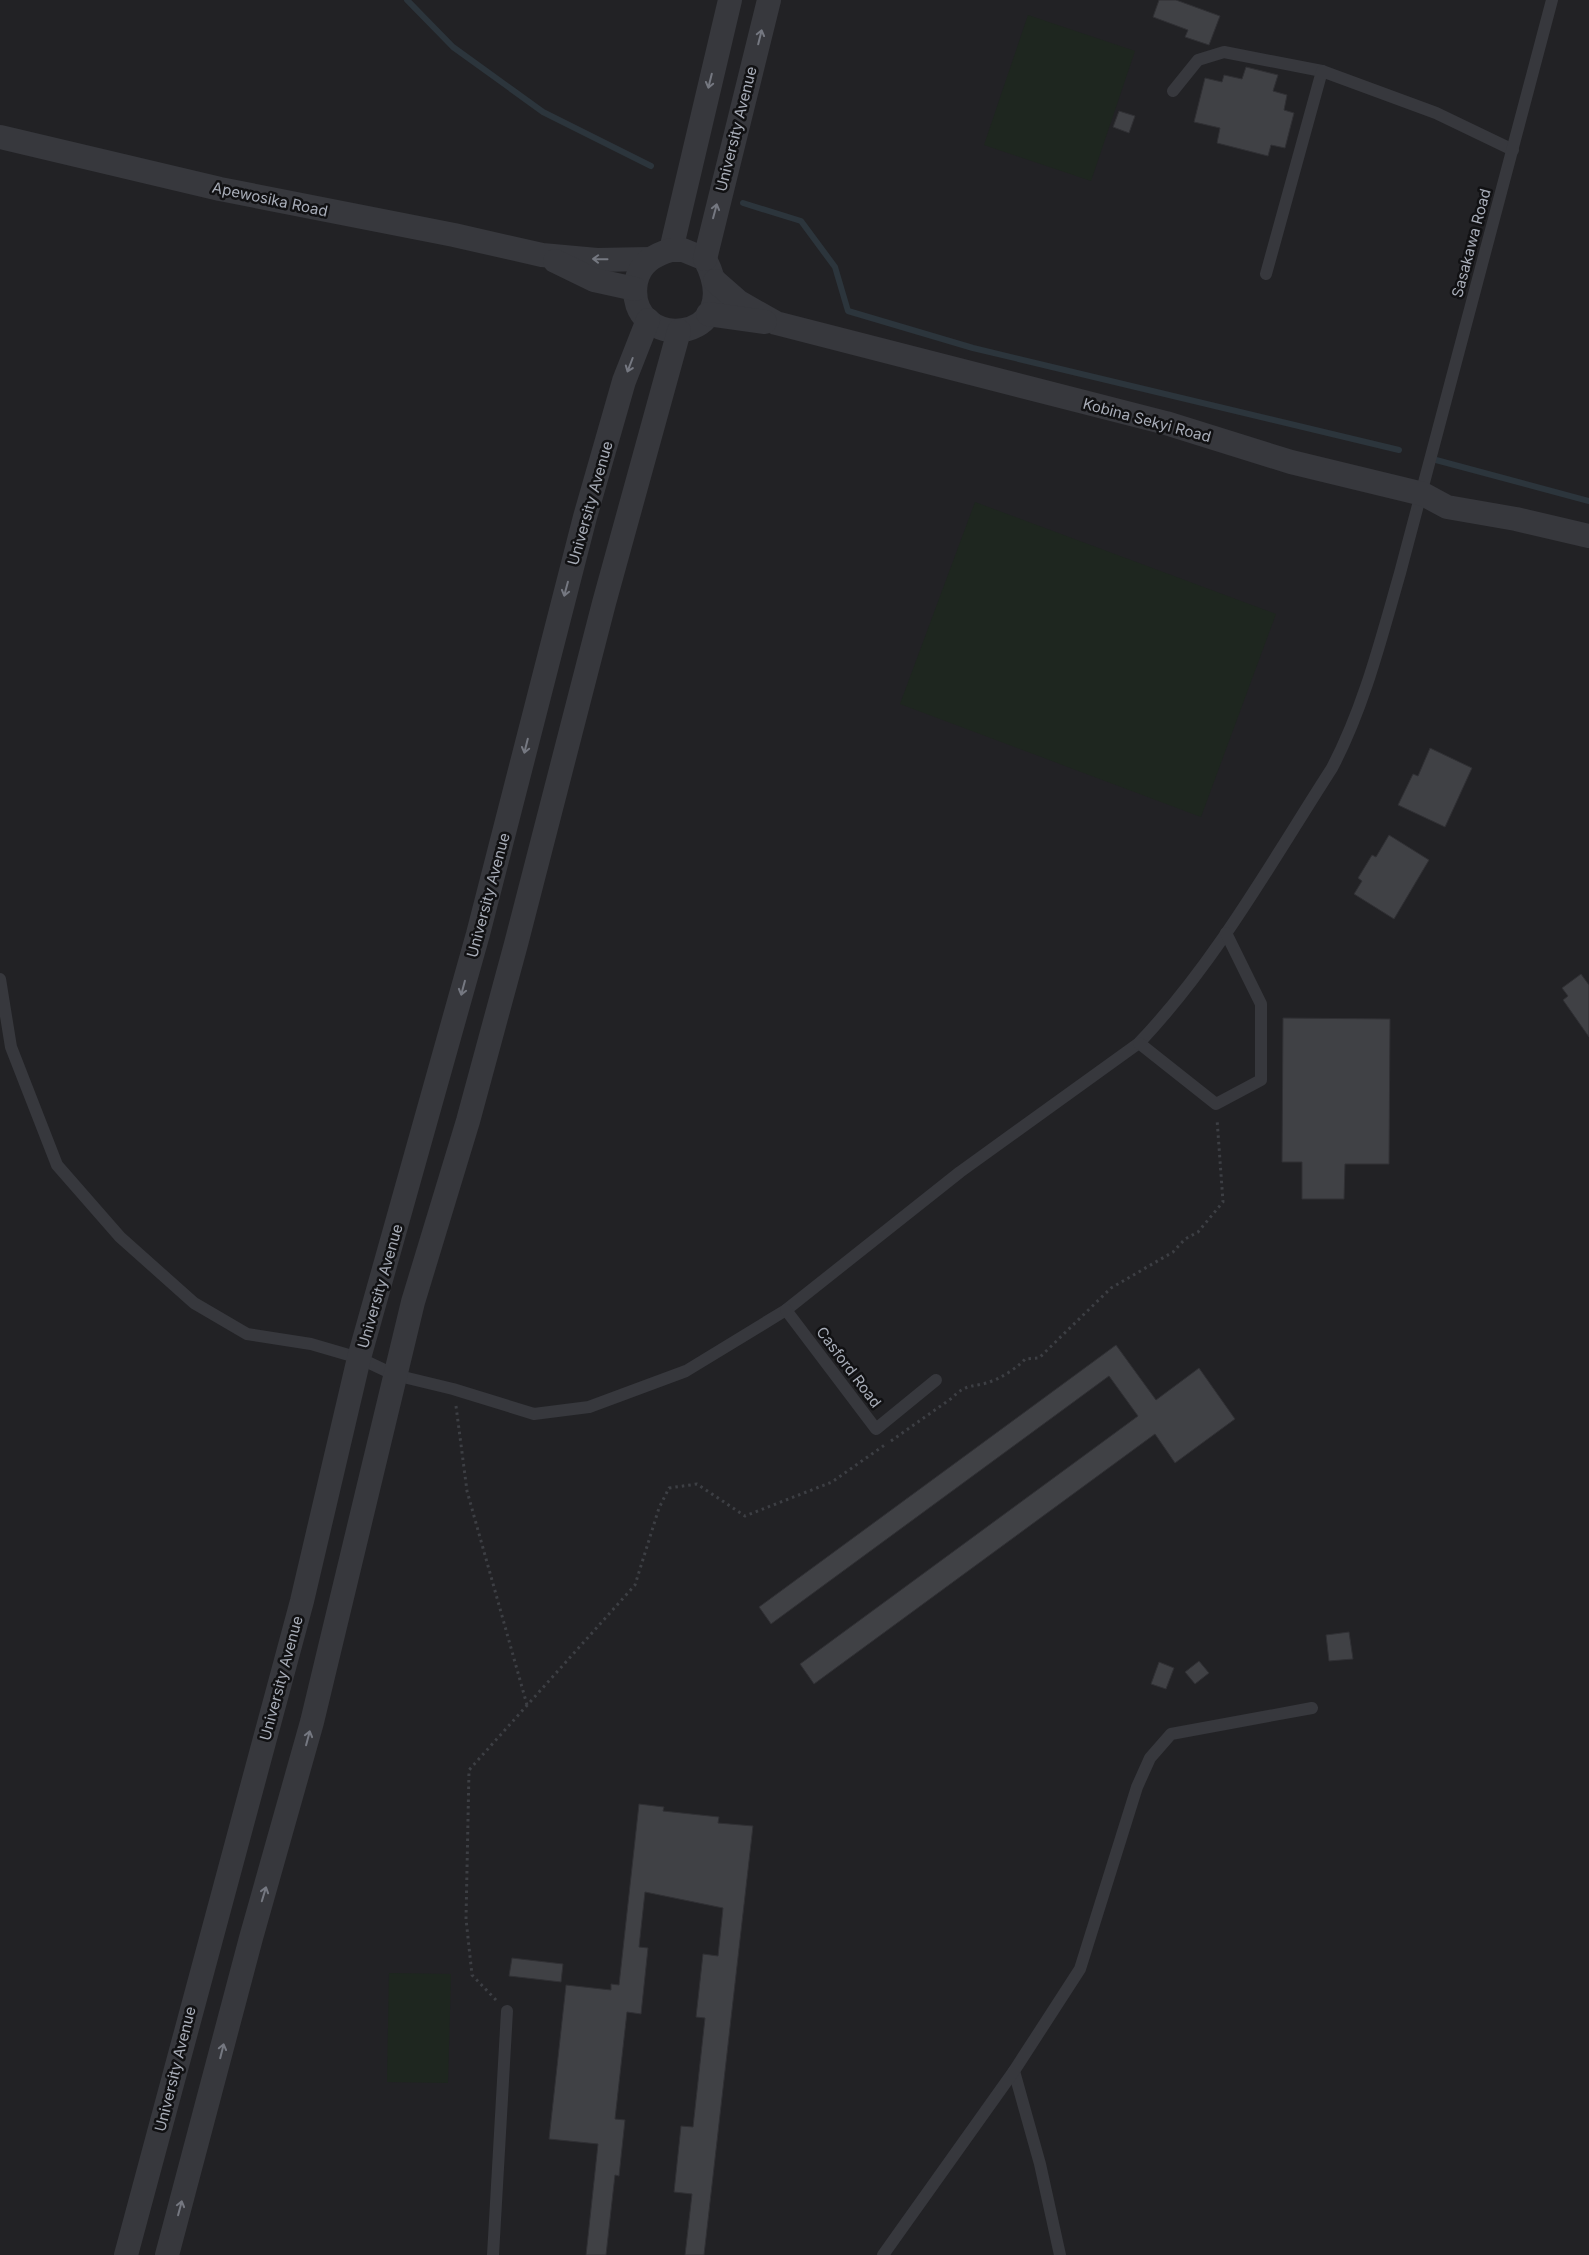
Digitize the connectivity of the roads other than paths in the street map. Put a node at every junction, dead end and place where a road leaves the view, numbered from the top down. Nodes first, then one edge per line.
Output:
1 (730, 0) edge
2 (769, 0) edge
3 (1552, 0) edge
4 (1322, 71) junction
5 (1173, 91) dead end
6 (0, 137) edge
7 (1513, 150) junction
8 (671, 250) junction
9 (542, 255) junction
10 (649, 259) junction
11 (705, 259) junction
12 (1266, 274) dead end
13 (715, 281) junction
14 (635, 288) junction
15 (708, 314) junction
16 (648, 320) junction
17 (776, 323) junction
18 (679, 331) junction
19 (1421, 493) junction
20 (1589, 536) edge
21 (1226, 933) junction
22 (0, 979) edge
23 (1138, 1043) junction
24 (786, 1310) junction
25 (359, 1358) junction
26 (395, 1375) junction
27 (936, 1380) dead end
28 (1312, 1708) dead end
29 (507, 2012) road end
30 (1014, 2071) junction
31 (126, 2255) edge
32 (167, 2255) edge
33 (493, 2255) edge
34 (883, 2255) edge
35 (1060, 2255) edge

1 -> 8 street
11 -> 2 street, University Avenue
3 - 7 lane, Sasakawa Road
4 - 5 lane
4 - 7 lane
4 - 12 lane
6 - 9 street, Apewosika Road
7 - 19 lane, Sasakawa Road
8 - 10 street
8 - 11 street
10 -> 9 street
9 - 14 street
10 - 14 street
11 - 13 street
13 - 15 street
13 - 17 street, Kobina Sekyi Road
14 - 16 street
15 - 17 street
15 - 18 street
16 - 18 street
16 -> 25 street, University Avenue
17 - 19 street, Kobina Sekyi Road
18 - 26 street
19 - 20 street, Kobina Sekyi Road
19 - 21 lane, Sasakawa Road
21 - 23 lane, Sasakawa Road
21 - 23 lane
22 - 25 lane, Sasakawa Road
23 - 24 lane, Sasakawa Road
24 - 26 lane, Sasakawa Road
24 - 27 lane, Casford Road
25 - 26 lane, Sasakawa Road
25 - 31 street, University Avenue
32 -> 26 street
28 - 30 lane
29 - 33 lane
30 - 34 lane
30 - 35 lane

